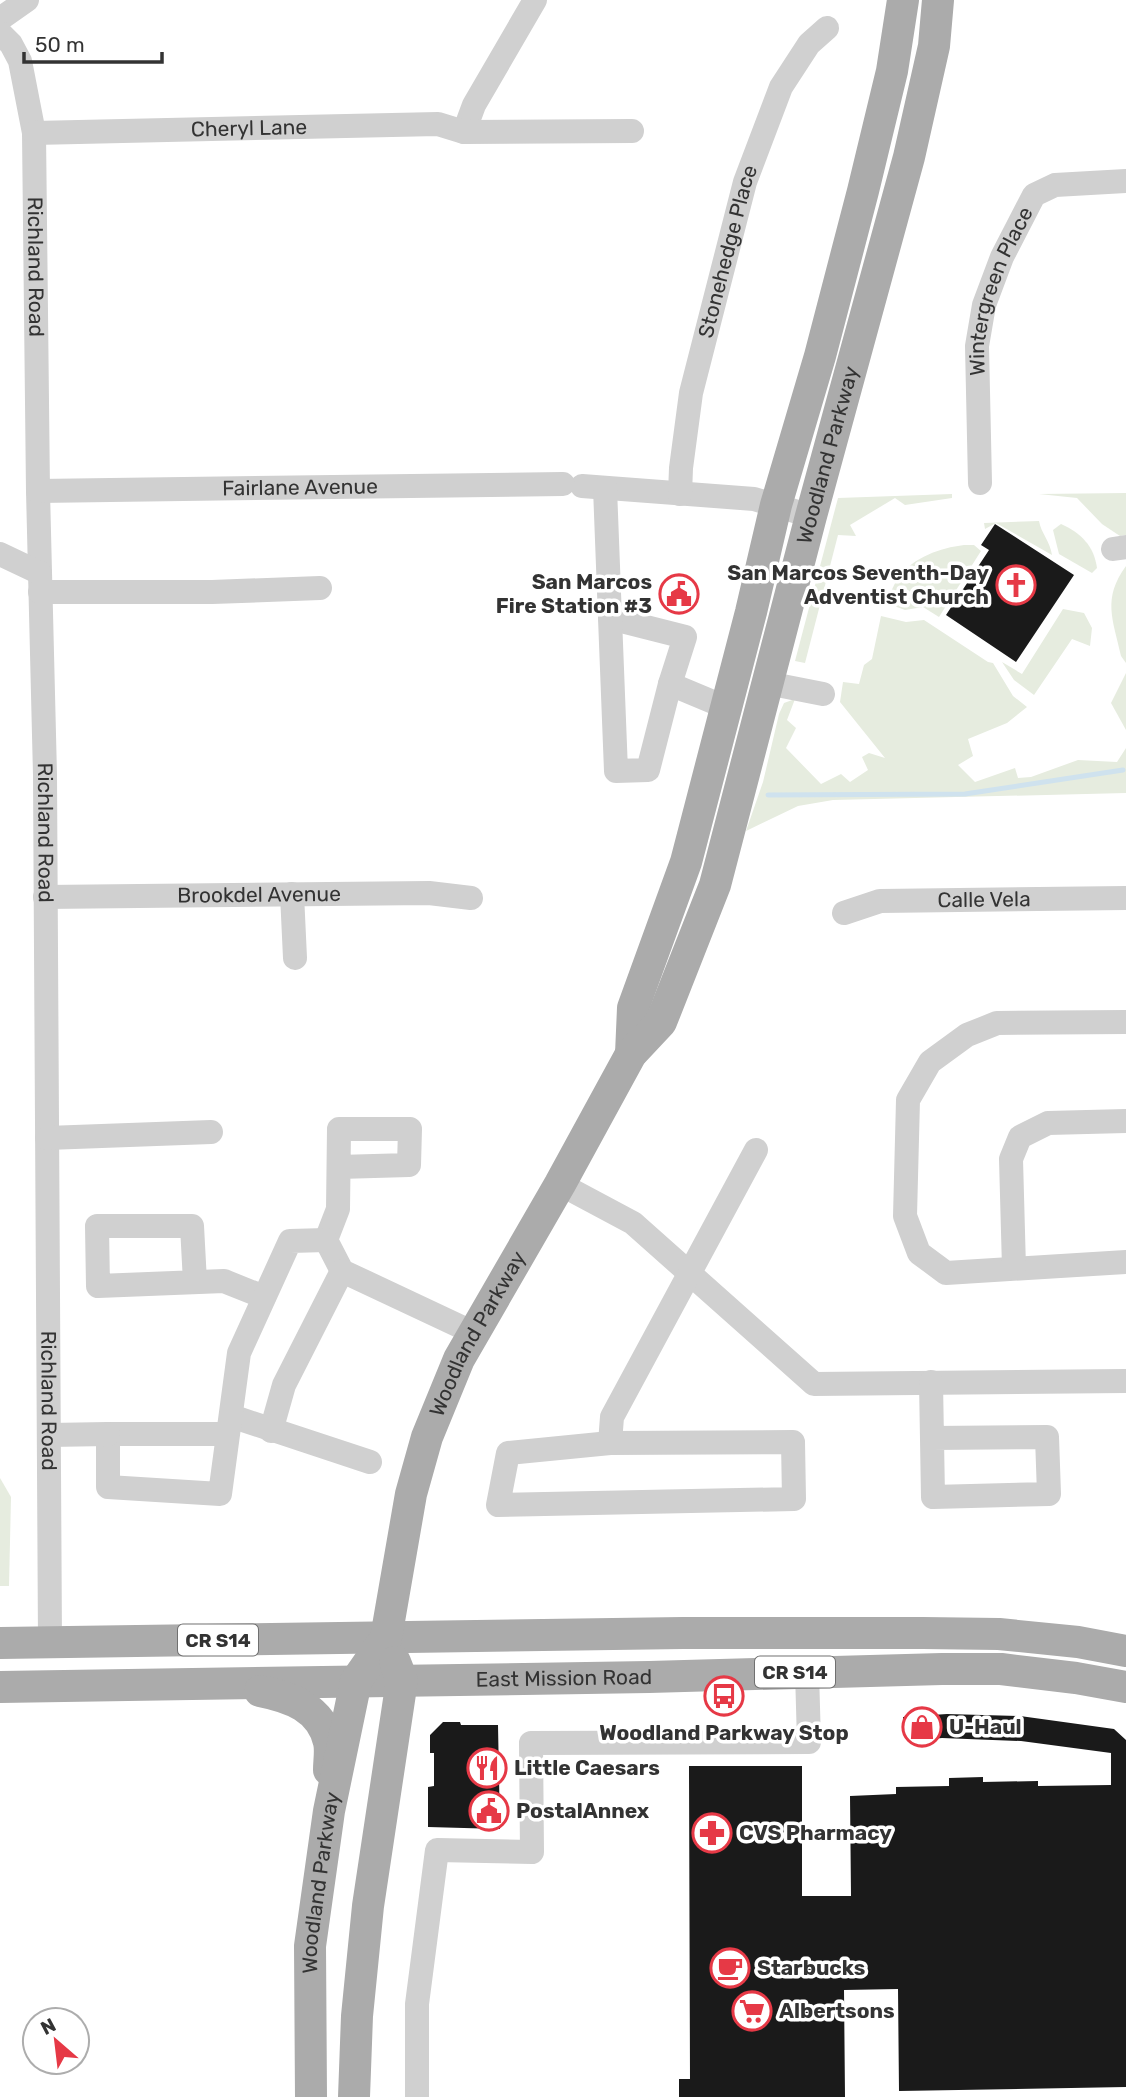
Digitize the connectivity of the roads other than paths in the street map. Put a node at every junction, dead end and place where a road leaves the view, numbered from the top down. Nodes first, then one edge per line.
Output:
1 (6, 0) edge
2 (27, 0) edge
3 (536, 0) edge
4 (904, 0) edge
5 (938, 0) edge
6 (0, 9) edge
7 (0, 19) edge
8 (827, 28) dead end
9 (0, 33) edge
10 (632, 131) dead end
11 (34, 132) junction
12 (464, 132) junction
13 (1126, 181) edge
14 (980, 483) dead end
15 (583, 486) junction
16 (38, 491) junction
17 (680, 494) junction
18 (776, 505) junction
19 (811, 516) junction
20 (0, 554) edge
21 (40, 582) junction
22 (320, 588) dead end
23 (610, 618) junction
24 (767, 683) junction
25 (670, 684) junction
26 (823, 694) dead end
27 (725, 707) junction
28 (292, 894) junction
29 (45, 897) junction
30 (471, 898) dead end
31 (1126, 898) edge
32 (844, 913) dead end
33 (295, 958) dead end
34 (1126, 1022) edge
35 (631, 1055) junction
36 (1126, 1121) edge
37 (211, 1132) dead end
38 (47, 1138) junction
39 (756, 1150) dead end
40 (339, 1167) dead end
41 (560, 1184) junction
42 (326, 1240) junction
43 (1126, 1262) edge
44 (1014, 1268) junction
45 (342, 1271) junction
46 (689, 1272) junction
47 (195, 1282) junction
48 (264, 1297) junction
49 (474, 1333) junction
50 (1126, 1381) edge
51 (931, 1382) junction
52 (229, 1425) junction
53 (271, 1430) junction
54 (108, 1434) junction
55 (48, 1435) junction
56 (932, 1438) junction
57 (610, 1443) junction
58 (370, 1462) dead end
59 (923, 1633) junction
60 (386, 1638) junction
61 (50, 1642) junction
62 (0, 1643) edge
63 (1126, 1651) edge
64 (807, 1672) junction
65 (649, 1677) junction
66 (402, 1680) junction
67 (356, 1681) junction
68 (214, 1683) junction
69 (0, 1687) edge
70 (1126, 1687) edge
71 (328, 1811) junction
72 (311, 2097) edge
73 (354, 2097) edge
74 (417, 2097) edge

1 - 6 street
2 - 7 street
3 - 12 street
4 - 18 main road, Woodland Parkway
5 - 19 main road, Woodland Parkway
8 - 17 street, Stonehedge Place
9 - 11 street, Richland Road
10 - 12 street, Cheryl Lane
11 - 12 street, Cheryl Lane
11 - 16 street, Richland Road
13 - 14 street, Wintergreen Place
15 - 16 street, Fairlane Avenue
15 - 17 street, Fairlane Avenue
15 - 23 street
16 - 21 street, Richland Road
17 - 18 street, Fairlane Avenue
18 - 19 street, Fairlane Avenue
18 - 27 main road, Woodland Parkway
19 - 24 main road, Woodland Parkway
20 - 21 street
21 - 22 street
21 - 29 street, Richland Road
23 - 25 street
23 - 25 street
24 - 26 street
24 - 35 main road, Woodland Parkway
25 - 27 street
27 - 35 main road, Woodland Parkway
28 - 29 street, Brookdel Avenue
28 - 30 street, Brookdel Avenue
28 - 33 street
29 - 38 street, Richland Road
31 - 32 street, Calle Vela
34 - 44 street
35 - 41 main road, Woodland Parkway
36 - 44 street
37 - 38 street
38 - 55 street, Richland Road
39 - 46 street
40 - 42 street
41 - 46 street
41 - 49 main road, Woodland Parkway
42 - 45 street
42 - 48 street
43 - 44 street
45 - 49 street
45 - 53 street
46 - 51 street
46 - 57 street
47 - 47 street
47 - 48 street
48 - 52 street
49 - 60 main road, Woodland Parkway
50 - 51 street
51 - 56 street
52 - 53 street
52 - 54 street
52 - 54 street
53 - 58 street
54 - 55 street
55 - 61 street, Richland Road
56 - 56 street
57 - 57 street
59 - 60 main road, East Mission Road / CR S14
59 - 63 main road, East Mission Road / CR S14
59 - 65 main road
60 - 61 main road, East Mission Road / CR S14
60 - 66 main road
60 - 67 main road, Woodland Parkway
61 - 62 main road, East Mission Road / CR S14
64 - 65 main road, East Mission Road / CR S14
64 - 70 main road, East Mission Road / CR S14
64 - 74 street
65 - 66 main road, East Mission Road / CR S14
66 - 67 main road, East Mission Road / CR S14
66 - 73 main road
67 - 68 main road, East Mission Road / CR S14
67 - 71 main road, Woodland Parkway
68 - 69 main road, East Mission Road / CR S14
68 - 71 main road
71 - 72 main road, Woodland Parkway

